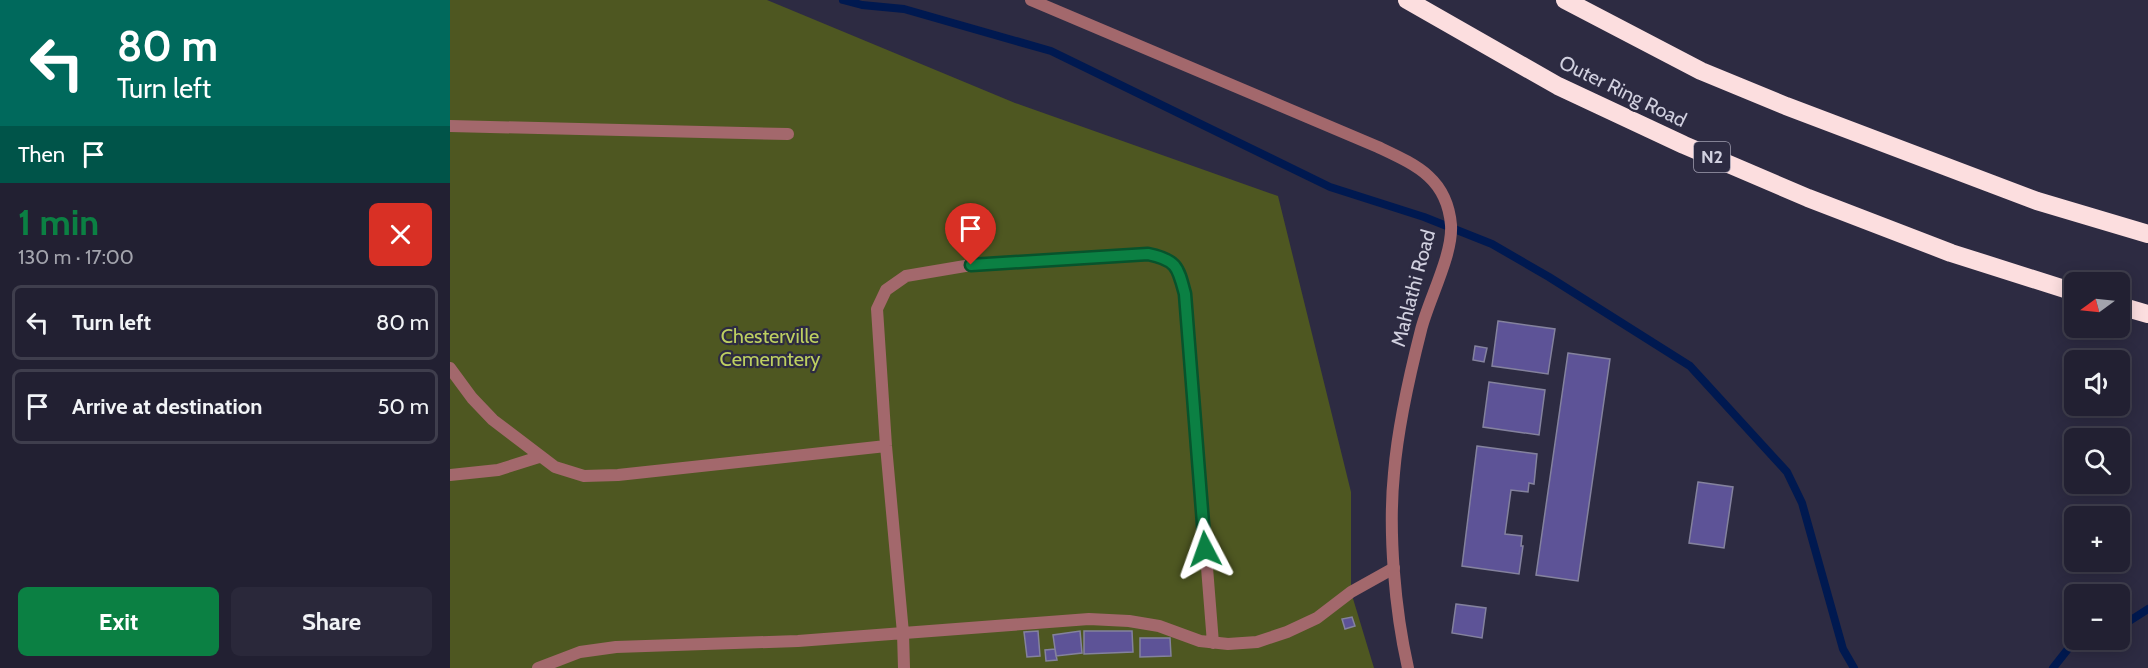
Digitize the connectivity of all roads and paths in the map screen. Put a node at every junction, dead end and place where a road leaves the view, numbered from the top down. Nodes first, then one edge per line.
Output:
1 (1031, 0) edge
2 (1407, 0) edge
3 (1565, 0) edge
4 (450, 126) edge
5 (788, 134) dead end
6 (2148, 234) edge
7 (2064, 289) edge
8 (2130, 309) edge
9 (2148, 315) edge
10 (450, 368) edge
11 (886, 446) junction
12 (539, 457) junction
13 (450, 475) edge
14 (1394, 568) junction
15 (903, 633) junction
16 (1213, 643) junction
17 (538, 668) edge
18 (904, 668) edge
19 (1408, 668) edge

1 - 14 street, Mahlathi Road
2 - 7 highway, Outer Ring Road / N2
3 - 6 highway
4 - 5 street
8 - 9 highway
10 - 12 street
11 - 12 street
11 - 15 street
11 - 16 street
12 - 13 street
14 - 16 street
14 - 19 street, Mahlathi Road
15 - 16 street
15 - 17 street
15 - 18 street

